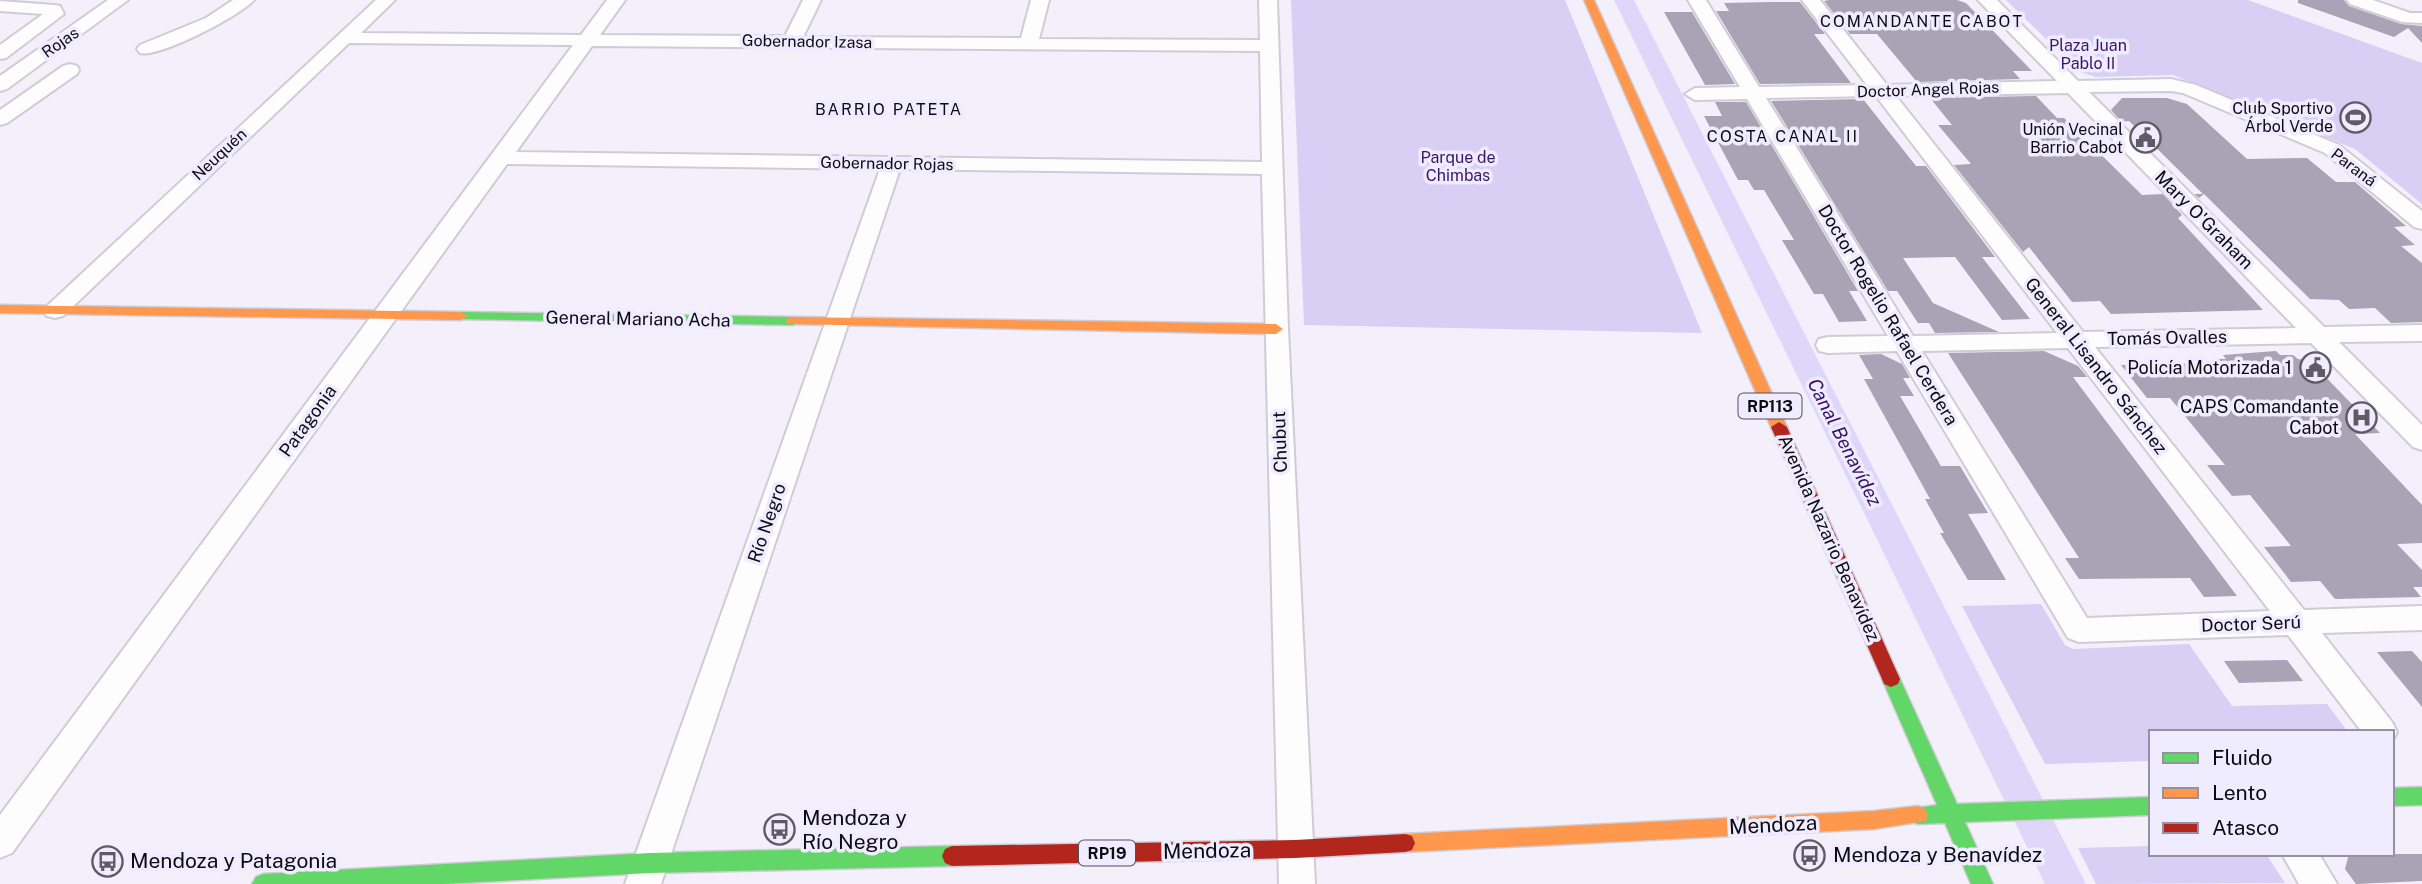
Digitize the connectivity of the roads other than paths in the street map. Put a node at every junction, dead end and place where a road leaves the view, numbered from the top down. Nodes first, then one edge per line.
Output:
1 (119, 0) edge
2 (245, 0) edge
3 (386, 0) edge
4 (616, 0) edge
5 (812, 0) edge
6 (1040, 0) edge
7 (1268, 0) edge
8 (1589, 0) edge
9 (1698, 0) edge
10 (1811, 0) edge
11 (1987, 0) edge
12 (2356, 0) edge
13 (0, 6) edge
14 (2422, 18) edge
15 (345, 38) junction
16 (588, 38) junction
17 (792, 40) junction
18 (1029, 44) junction
19 (1270, 46) junction
20 (146, 49) dead end
21 (0, 54) edge
22 (71, 70) dead end
23 (2160, 83) joint
24 (0, 85) edge
25 (2071, 85) junction
26 (1881, 90) junction
27 (1754, 93) junction
28 (1695, 94) dead end
29 (0, 119) edge
30 (501, 158) junction
31 (892, 163) junction
32 (1272, 168) junction
33 (2422, 222) edge
34 (0, 309) edge
35 (55, 311) junction
36 (385, 316) junction
37 (837, 322) junction
38 (1276, 329) junction
39 (2422, 333) edge
40 (2318, 335) junction
41 (2076, 340) junction
42 (1906, 343) junction
43 (1828, 345) dead end
44 (2422, 441) edge
45 (2422, 618) edge
46 (2296, 623) junction
47 (2079, 630) joint
48 (2379, 730) edge
49 (2422, 796) edge
50 (2394, 797) edge
51 (2149, 806) edge
52 (1952, 812) junction
53 (0, 842) edge
54 (1295, 849) junction
55 (2300, 856) edge
56 (646, 874) edge
57 (262, 884) edge
58 (1297, 884) edge
59 (1982, 884) edge
60 (2319, 884) edge

1 - 24 street, Rojas
2 - 20 street
3 - 15 street, Neuquén
4 - 16 street, Patagonia
5 - 17 street
6 - 18 street
7 - 19 street, Chubut
8 - 52 main road, Avenida Nazario Benavídez / RP113
9 - 27 street, Doctor Rogelio Rafael Cerdera
10 - 26 street, General Lisandro Sánchez
11 - 25 street, Mary O'Graham
12 - 14 street
13 - 21 street
15 - 16 street, Gobernador Izasa
15 - 35 street, Neuquén
16 - 17 street, Gobernador Izasa
16 - 30 street, Patagonia
17 - 18 street, Gobernador Izasa
18 - 19 street, Gobernador Izasa
19 - 32 street, Chubut
22 - 29 street
23 - 25 street, Doctor Angel Rojas
23 - 33 street, Paraná
25 - 26 street, Doctor Angel Rojas
25 - 40 street, Mary O'Graham
26 - 27 street, Doctor Angel Rojas
26 - 41 street, General Lisandro Sánchez
27 - 28 street, Doctor Angel Rojas
27 - 42 street, Doctor Rogelio Rafael Cerdera
30 - 31 street, Gobernador Rojas
30 - 36 street, Patagonia
31 - 32 street, Gobernador Rojas
31 - 37 street, Río Negro
32 - 38 street, Chubut
34 - 35 main road, General Mariano Acha
35 - 36 main road, General Mariano Acha
36 - 37 main road, General Mariano Acha
36 - 53 street, Patagonia
37 - 38 main road, General Mariano Acha
37 - 56 street, Río Negro
38 - 54 street, Chubut
39 - 40 street, Tomás Ovalles
40 - 41 street, Tomás Ovalles
40 - 44 street, Mary O'Graham
41 - 42 street, Tomás Ovalles
41 - 46 street, General Lisandro Sánchez
42 - 43 street, Tomás Ovalles
42 - 47 street, Doctor Rogelio Rafael Cerdera
45 - 46 street, Doctor Serú
46 - 47 street, Doctor Serú
46 - 48 street, General Lisandro Sánchez
49 - 50 main road
51 - 52 main road, Mendoza / RP19
52 - 54 main road, Mendoza / RP19
52 - 59 main road, Avenida Nazario Benavídez / RP113
54 - 56 main road, Mendoza / RP19
54 - 58 street, Chubut
55 - 60 street
56 - 57 main road, Mendoza / RP19

